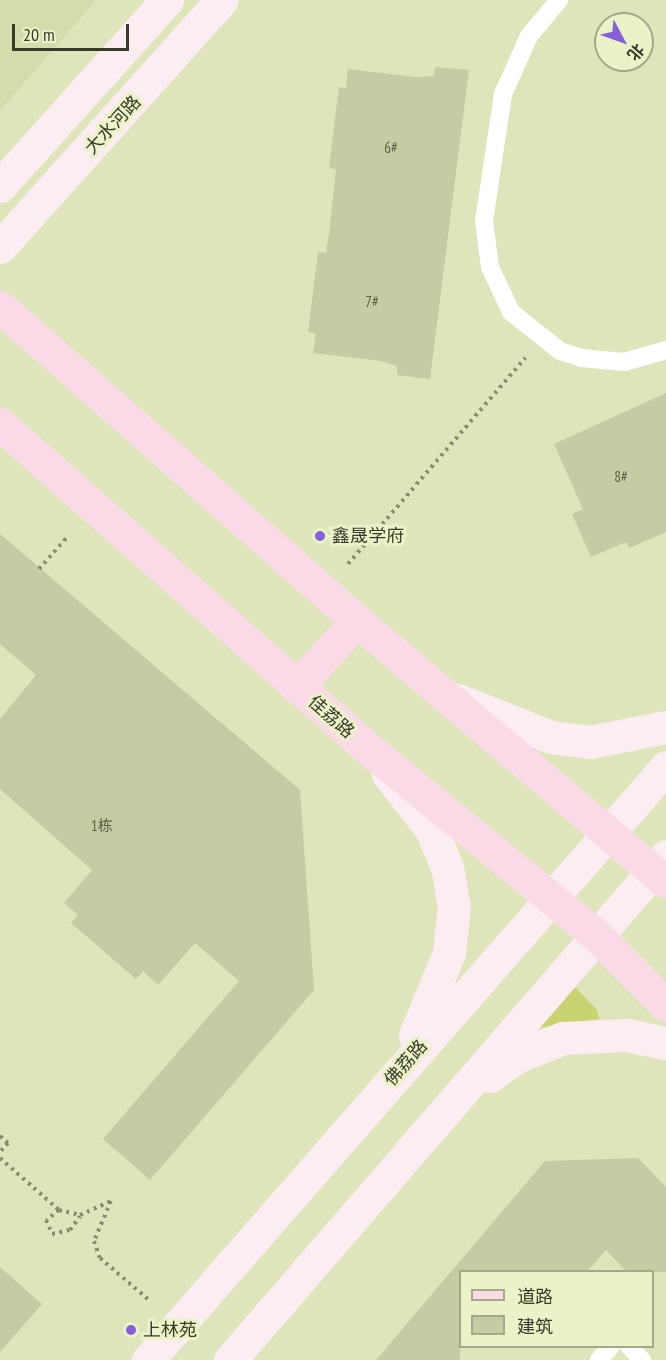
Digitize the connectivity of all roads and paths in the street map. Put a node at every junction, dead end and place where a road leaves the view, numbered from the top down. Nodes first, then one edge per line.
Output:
1 (167, 0) edge
2 (222, 0) edge
3 (559, 0) edge
4 (0, 186) edge
5 (0, 247) edge
6 (0, 307) edge
7 (542, 339) junction
8 (666, 350) edge
9 (0, 424) edge
10 (93, 507) junction
11 (39, 569) dead end
12 (324, 592) junction
13 (357, 621) junction
14 (296, 687) junction
15 (442, 692) junction
16 (666, 727) edge
17 (365, 746) junction
18 (666, 767) edge
19 (609, 830) junction
20 (662, 869) edge
21 (551, 896) junction
22 (597, 936) junction
23 (666, 1005) edge
24 (666, 1042) edge
25 (394, 1077) junction
26 (455, 1101) junction
27 (0, 1136) edge
28 (0, 1152) edge
29 (0, 1158) edge
30 (59, 1210) junction
31 (80, 1215) junction
32 (178, 1325) junction
33 (610, 1348) edge
34 (630, 1348) edge
35 (148, 1360) edge
36 (231, 1360) edge
37 (599, 1360) edge
38 (642, 1360) edge

1 - 4 main road
2 - 5 main road, 大水河路
3 - 7 lane
6 - 12 main road
7 - 8 lane
7 - 12 path
9 - 10 main road, 佳荔路
10 - 11 path
10 - 14 main road, 佳荔路
12 - 13 main road
13 - 14 main road
13 - 15 main road
14 - 17 main road, 佳荔路
15 - 16 main road
15 - 19 main road
17 - 21 main road, 佳荔路
17 - 25 main road
18 - 19 main road, 佛荔路
19 - 20 main road
19 - 21 main road, 佛荔路
20 - 22 main road
21 - 22 main road, 佳荔路
21 - 25 main road, 佛荔路
22 - 23 main road, 佳荔路
22 - 26 main road
24 - 26 main road
25 - 32 main road, 佛荔路
26 - 36 main road
27 - 28 path
29 - 30 path
30 - 31 path
30 - 31 path
31 - 32 path
32 - 35 main road, 佛荔路
33 - 37 lane
34 - 38 lane

